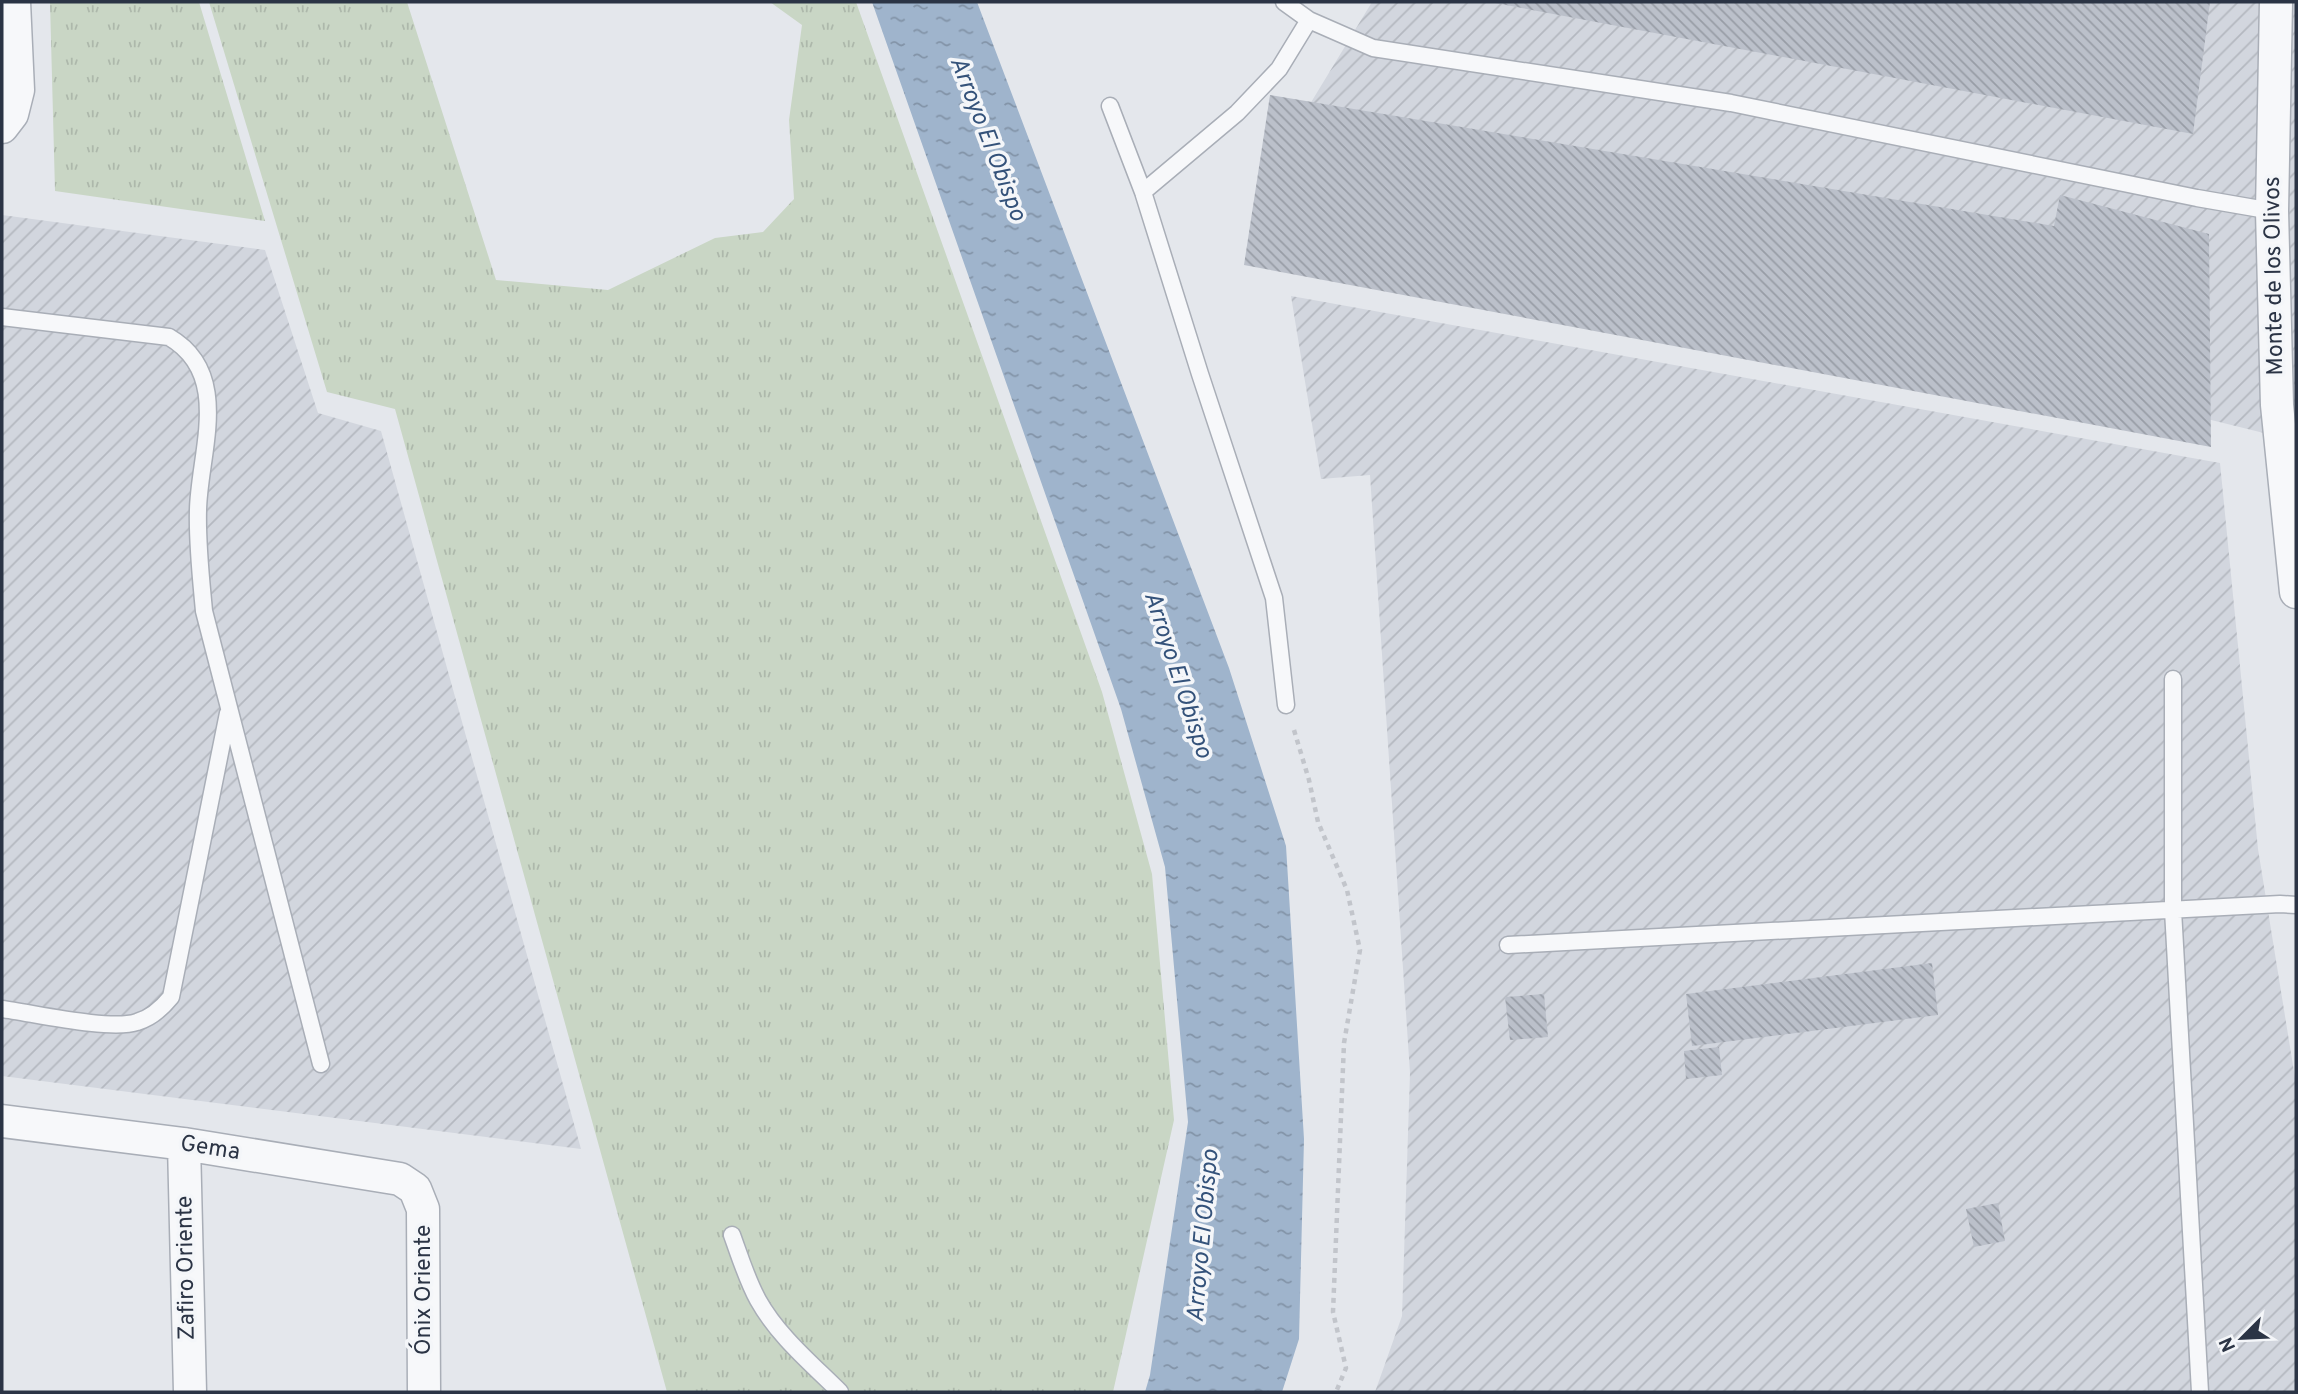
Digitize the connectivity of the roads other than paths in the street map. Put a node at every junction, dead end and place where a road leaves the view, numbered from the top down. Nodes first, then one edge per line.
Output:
1 (14, 2) edge
2 (1284, 2) edge
3 (2276, 2) edge
4 (1309, 20) junction
5 (1110, 106) dead end
6 (2, 127) edge
7 (1143, 192) junction
8 (2272, 211) junction
9 (2, 317) edge
10 (2296, 592) edge
11 (2173, 679) dead end
12 (1286, 705) road end
13 (230, 707) junction
14 (2296, 905) edge
15 (2173, 910) junction
16 (1508, 945) dead end
17 (2, 1009) edge
18 (321, 1064) dead end
19 (2, 1121) edge
20 (184, 1144) junction
21 (415, 1189) joint
22 (732, 1235) dead end
23 (190, 1392) edge
24 (424, 1392) edge
25 (841, 1392) edge
26 (2200, 1392) edge

1 - 6 street
2 - 4 lane
3 - 8 street, Monte de los Olivos
4 - 7 lane
4 - 8 lane
5 - 7 lane
7 - 12 lane
8 - 10 street, Monte de los Olivos
9 - 13 lane
11 - 15 lane
13 - 17 lane
13 - 18 lane
14 - 15 lane
15 - 16 lane
15 - 26 lane
19 - 20 street, Gema
20 - 21 street, Gema
20 - 23 street, Zafiro Oriente
21 - 24 street, Ónix Oriente
22 - 25 lane

